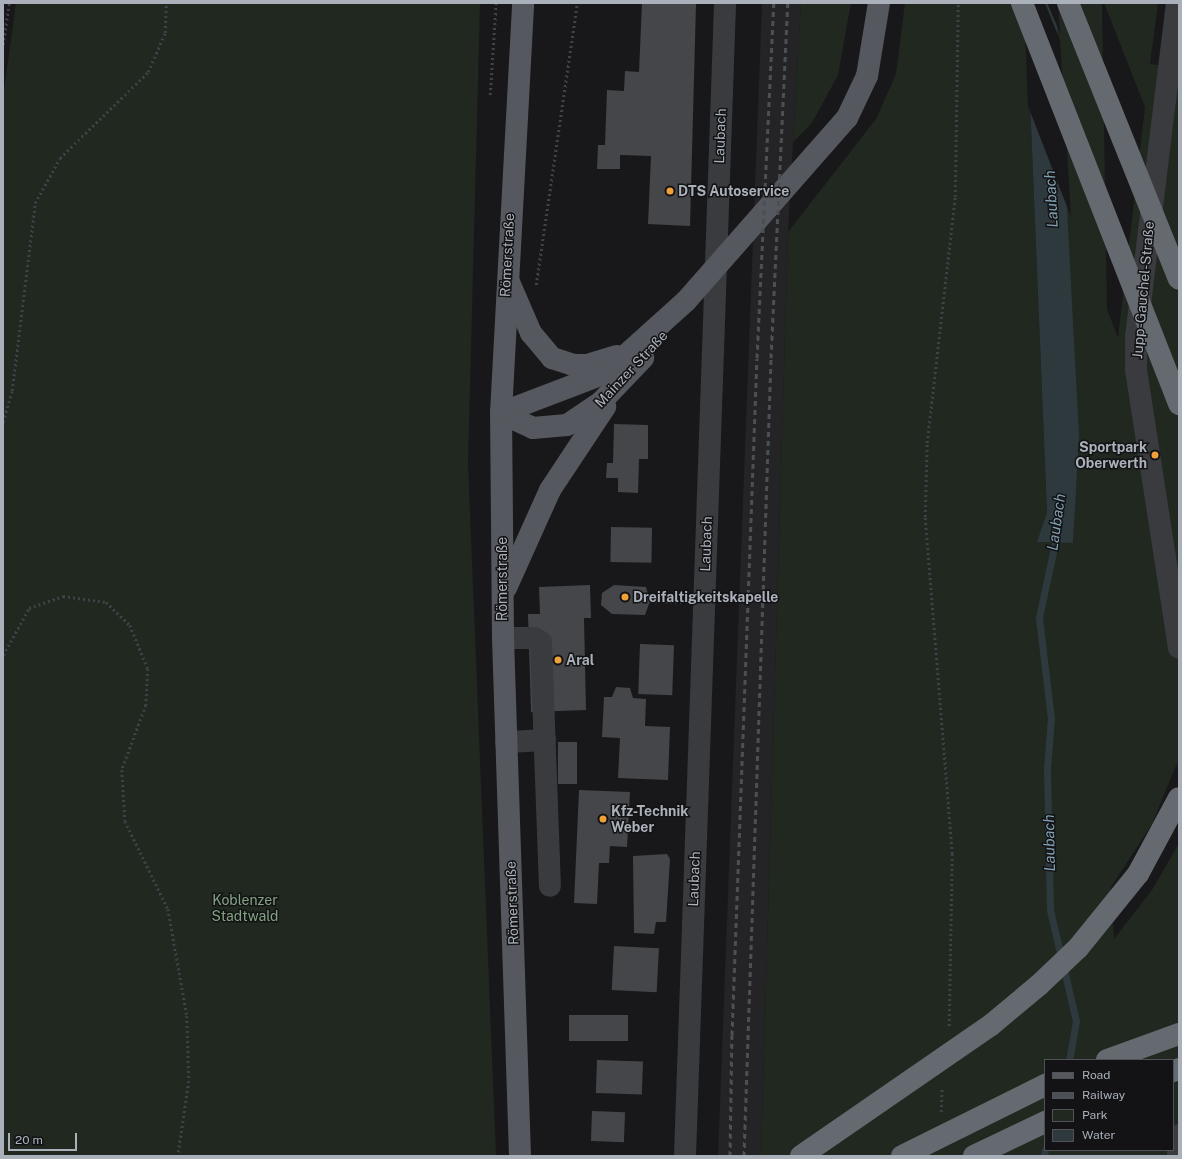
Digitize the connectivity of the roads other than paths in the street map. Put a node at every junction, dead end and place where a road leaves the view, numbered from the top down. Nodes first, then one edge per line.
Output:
1 (523, 3) edge
2 (725, 3) edge
3 (879, 3) edge
4 (1022, 3) edge
5 (1068, 3) edge
6 (1177, 3) edge
7 (506, 276) junction
8 (1179, 279) edge
9 (686, 301) junction
10 (633, 351) junction
11 (610, 393) junction
12 (1179, 404) edge
13 (501, 413) junction
14 (502, 597) junction
15 (503, 638) junction
16 (1179, 648) edge
17 (545, 740) junction
18 (506, 742) junction
19 (1179, 798) edge
20 (550, 886) dead end
21 (1179, 1034) edge
22 (1110, 1059) edge
23 (1044, 1085) edge
24 (1044, 1122) edge
25 (1179, 1135) edge
26 (520, 1156) edge
27 (685, 1156) edge
28 (801, 1156) edge
29 (902, 1156) edge
30 (974, 1156) edge
31 (1178, 1156) edge

1 - 7 main road, Römerstraße
2 - 27 street, Laubach
3 - 9 main road, Mainzer Straße
4 - 12 highway
5 - 8 highway
6 - 16 street, Jupp-Gauchel-Straße
7 - 10 main road
7 - 13 main road, Römerstraße
9 - 10 main road, Mainzer Straße
9 - 11 main road, Mainzer Straße
10 - 13 main road, Mainzer Straße
11 - 13 main road, Mainzer Straße
11 - 14 main road
13 - 14 main road, Römerstraße
14 - 15 main road, Römerstraße
15 - 17 street
15 - 18 main road, Römerstraße
17 - 18 street
17 - 20 street
18 - 26 main road, Römerstraße
19 - 28 highway
21 - 22 highway
23 - 29 highway
24 - 30 highway
25 - 31 street

